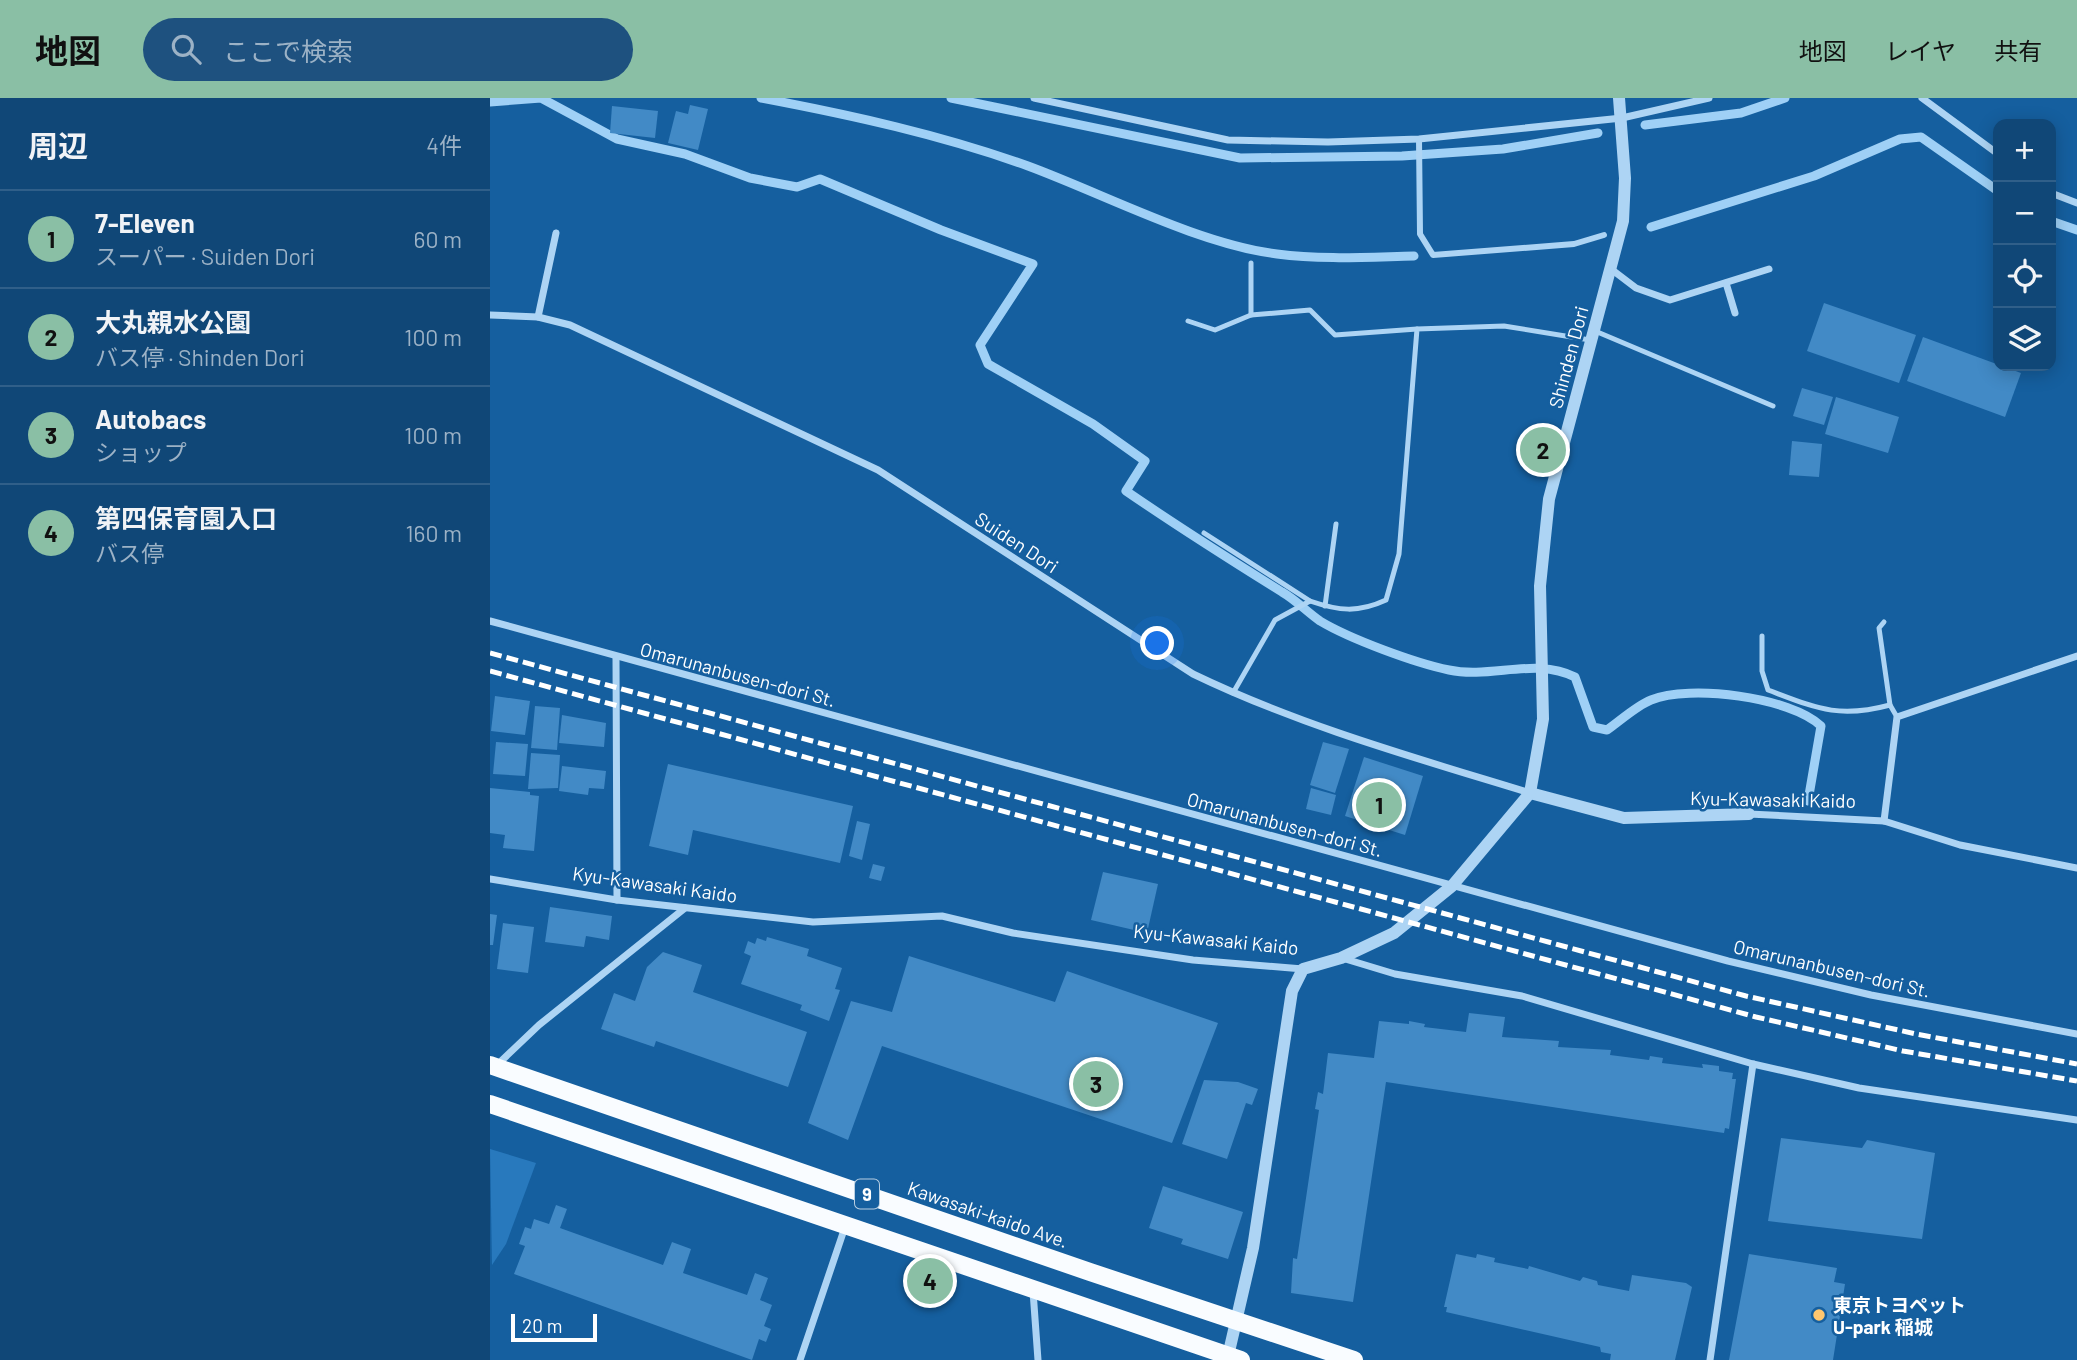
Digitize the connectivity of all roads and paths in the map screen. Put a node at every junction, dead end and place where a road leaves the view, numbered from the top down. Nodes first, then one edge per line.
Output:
1 (1034, 98) edge
2 (1619, 98) edge
3 (1709, 98) edge
4 (1922, 98) edge
5 (1622, 118) junction
6 (1419, 139) junction
7 (1993, 150) edge
8 (2056, 195) edge
9 (2077, 203) edge
10 (556, 233) dead end
11 (1604, 235) dead end
12 (1251, 263) dead end
13 (1611, 269) junction
14 (1769, 269) dead end
15 (1726, 283) junction
16 (1735, 313) dead end
17 (490, 315) edge
18 (1251, 315) junction
19 (538, 317) junction
20 (1188, 321) dead end
21 (1417, 329) junction
22 (1595, 335) junction
23 (1773, 406) dead end
24 (1336, 524) dead end
25 (1205, 533) dead end
26 (1310, 601) junction
27 (1325, 606) junction
28 (490, 621) edge
29 (1884, 622) dead end
30 (1762, 636) dead end
31 (2077, 656) edge
32 (616, 657) junction
33 (1233, 693) junction
34 (1890, 705) junction
35 (1896, 718) junction
36 (1530, 793) junction
37 (1749, 814) joint
38 (1884, 821) junction
39 (2077, 868) edge
40 (490, 879) edge
41 (1452, 886) junction
42 (617, 900) junction
43 (685, 908) junction
44 (1341, 958) junction
45 (1303, 969) junction
46 (2077, 1034) edge
47 (1753, 1064) junction
48 (492, 1067) edge
49 (490, 1104) edge
50 (2077, 1120) edge
51 (845, 1226) junction
52 (1033, 1290) junction
53 (1238, 1321) junction
54 (1235, 1358) edge
55 (800, 1360) edge
56 (1038, 1360) edge
57 (1354, 1360) edge
58 (1710, 1360) edge

1 - 6 street
2 - 5 street, Shinden Dori
3 - 5 street
4 - 7 street
5 - 6 street
5 - 13 street, Shinden Dori
6 - 11 street
8 - 9 street
10 - 19 street
12 - 18 lane
13 - 15 street
13 - 22 street, Shinden Dori
14 - 15 street
15 - 16 street
17 - 19 street, Suiden Dori
18 - 20 lane
18 - 21 lane
19 - 33 street, Suiden Dori
21 - 22 lane
21 - 27 lane
22 - 23 lane
22 - 36 street, Shinden Dori
24 - 27 lane
25 - 26 lane
26 - 27 lane
26 - 33 lane
28 - 32 street, Omarunanbusen-dori St.
29 - 34 lane
30 - 34 lane
31 - 35 street
32 - 41 street, Omarunanbusen-dori St.
32 - 42 street
33 - 36 street, Suiden Dori
34 - 35 lane
35 - 38 street
36 - 37 street, Kyu-Kawasaki Kaido
36 - 41 street, Kyu-Kawasaki Kaido
37 - 38 street, Kyu-Kawasaki Kaido
38 - 39 street, Kyu-Kawasaki Kaido
40 - 42 street, Kyu-Kawasaki Kaido
41 - 44 street, Kyu-Kawasaki Kaido
41 - 46 street, Omarunanbusen-dori St.
42 - 43 street, Kyu-Kawasaki Kaido
43 - 45 street, Kyu-Kawasaki Kaido
43 - 48 street
44 - 45 street, Kyu-Kawasaki Kaido
44 - 47 street
45 - 53 street
47 - 50 street
47 - 58 street
48 - 53 main road, Kawasaki-kaido Ave. / 9
49 - 51 main road, 9
51 - 52 main road, 9
51 - 55 street
52 - 54 main road, 9
52 - 56 street
53 - 54 street
53 - 57 main road, Kawasaki-kaido Ave. / 9

